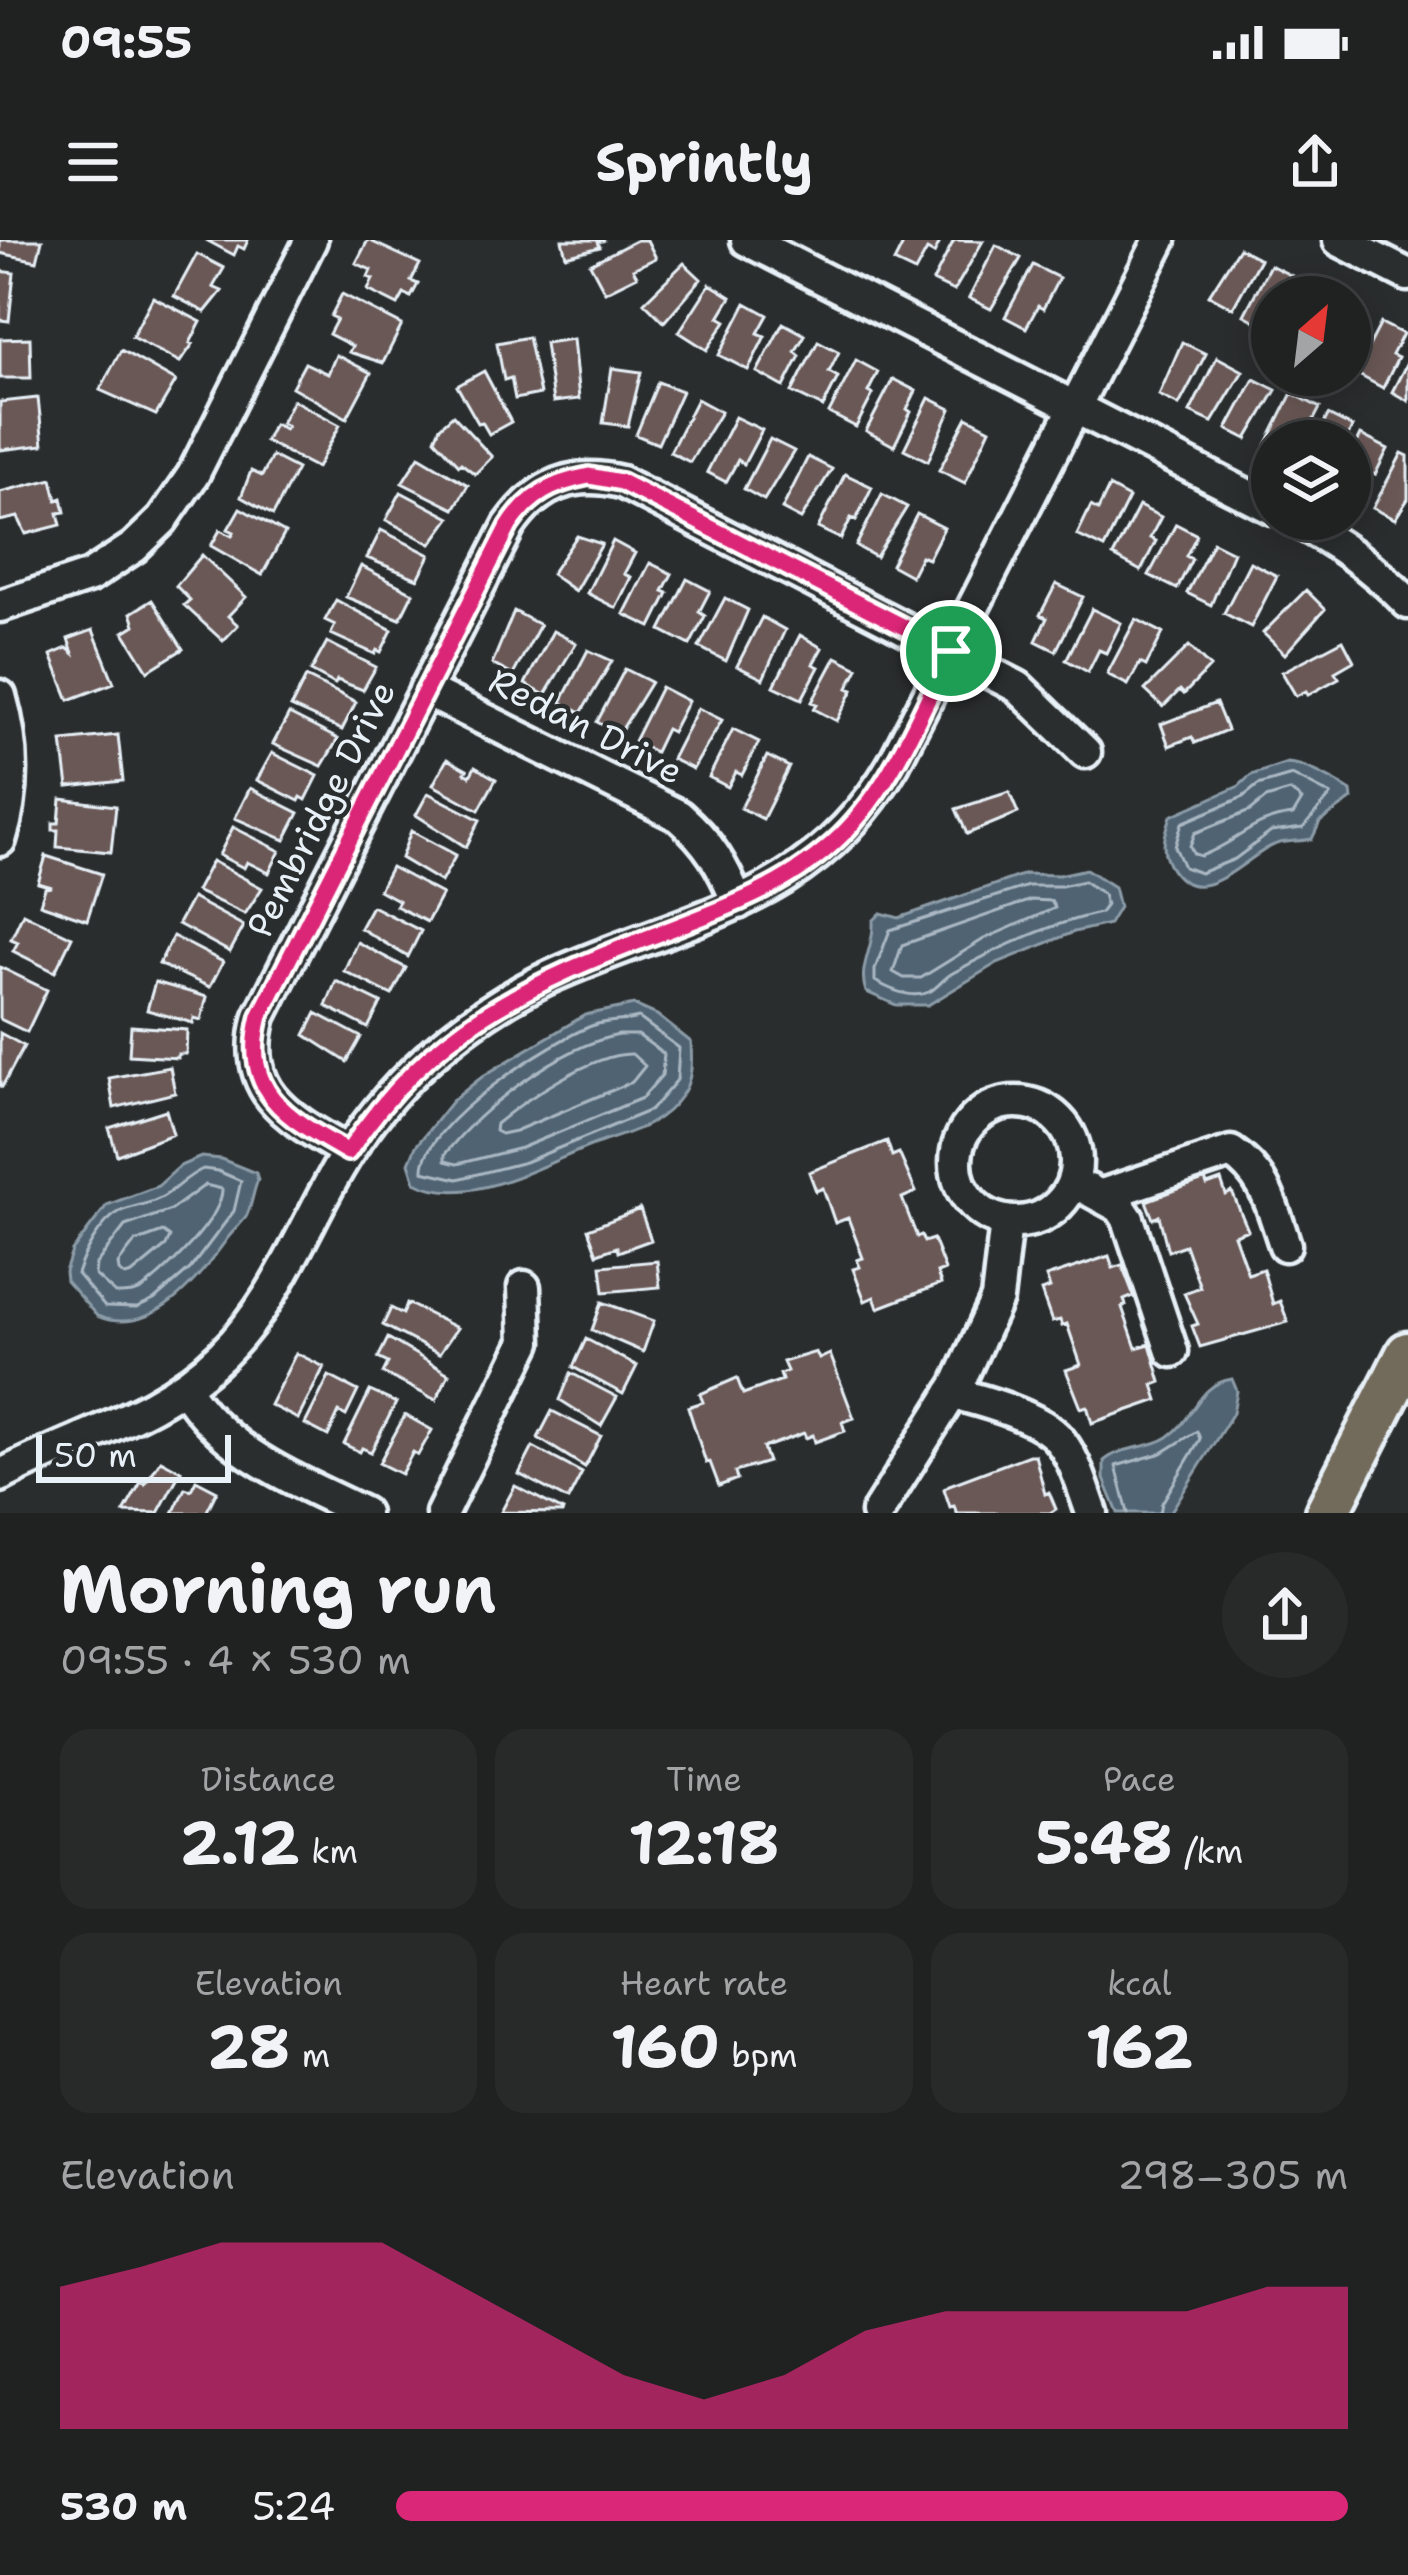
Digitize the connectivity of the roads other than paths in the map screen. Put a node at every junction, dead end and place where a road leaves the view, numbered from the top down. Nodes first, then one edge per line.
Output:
1 (311, 240) edge
2 (747, 240) edge
3 (1160, 240) edge
4 (1339, 240) edge
5 (1408, 275) edge
6 (1073, 408) junction
7 (1251, 497) edge
8 (1333, 540) edge
9 (1408, 603) edge
10 (0, 605) edge
11 (951, 651) junction
12 (425, 689) junction
13 (0, 696) edge
14 (1085, 752) dead end
15 (0, 840) edge
16 (738, 903) junction
17 (348, 1152) junction
18 (1087, 1190) junction
19 (1006, 1222) junction
20 (1285, 1245) dead end
21 (524, 1287) dead end
22 (1172, 1351) dead end
23 (1408, 1354) edge
24 (184, 1388) junction
25 (952, 1394) junction
26 (0, 1477) edge
27 (363, 1513) edge
28 (442, 1513) edge
29 (878, 1513) edge
30 (1092, 1513) edge
31 (1327, 1513) edge

1 - 10 street
2 - 6 street
3 - 6 street
4 - 5 street
6 - 7 street
6 - 11 street
8 - 9 street
11 - 12 street, Pembridge Drive
11 - 14 street
11 - 16 street
12 - 16 street, Redan Drive
12 - 17 street, Pembridge Drive
13 - 15 street
16 - 17 street
17 - 24 street
18 - 19 street
18 - 19 street
18 - 20 street
18 - 22 street
19 - 25 street
21 - 28 street
23 - 31 highway
24 - 26 street
24 - 27 street
25 - 29 street
25 - 30 street

